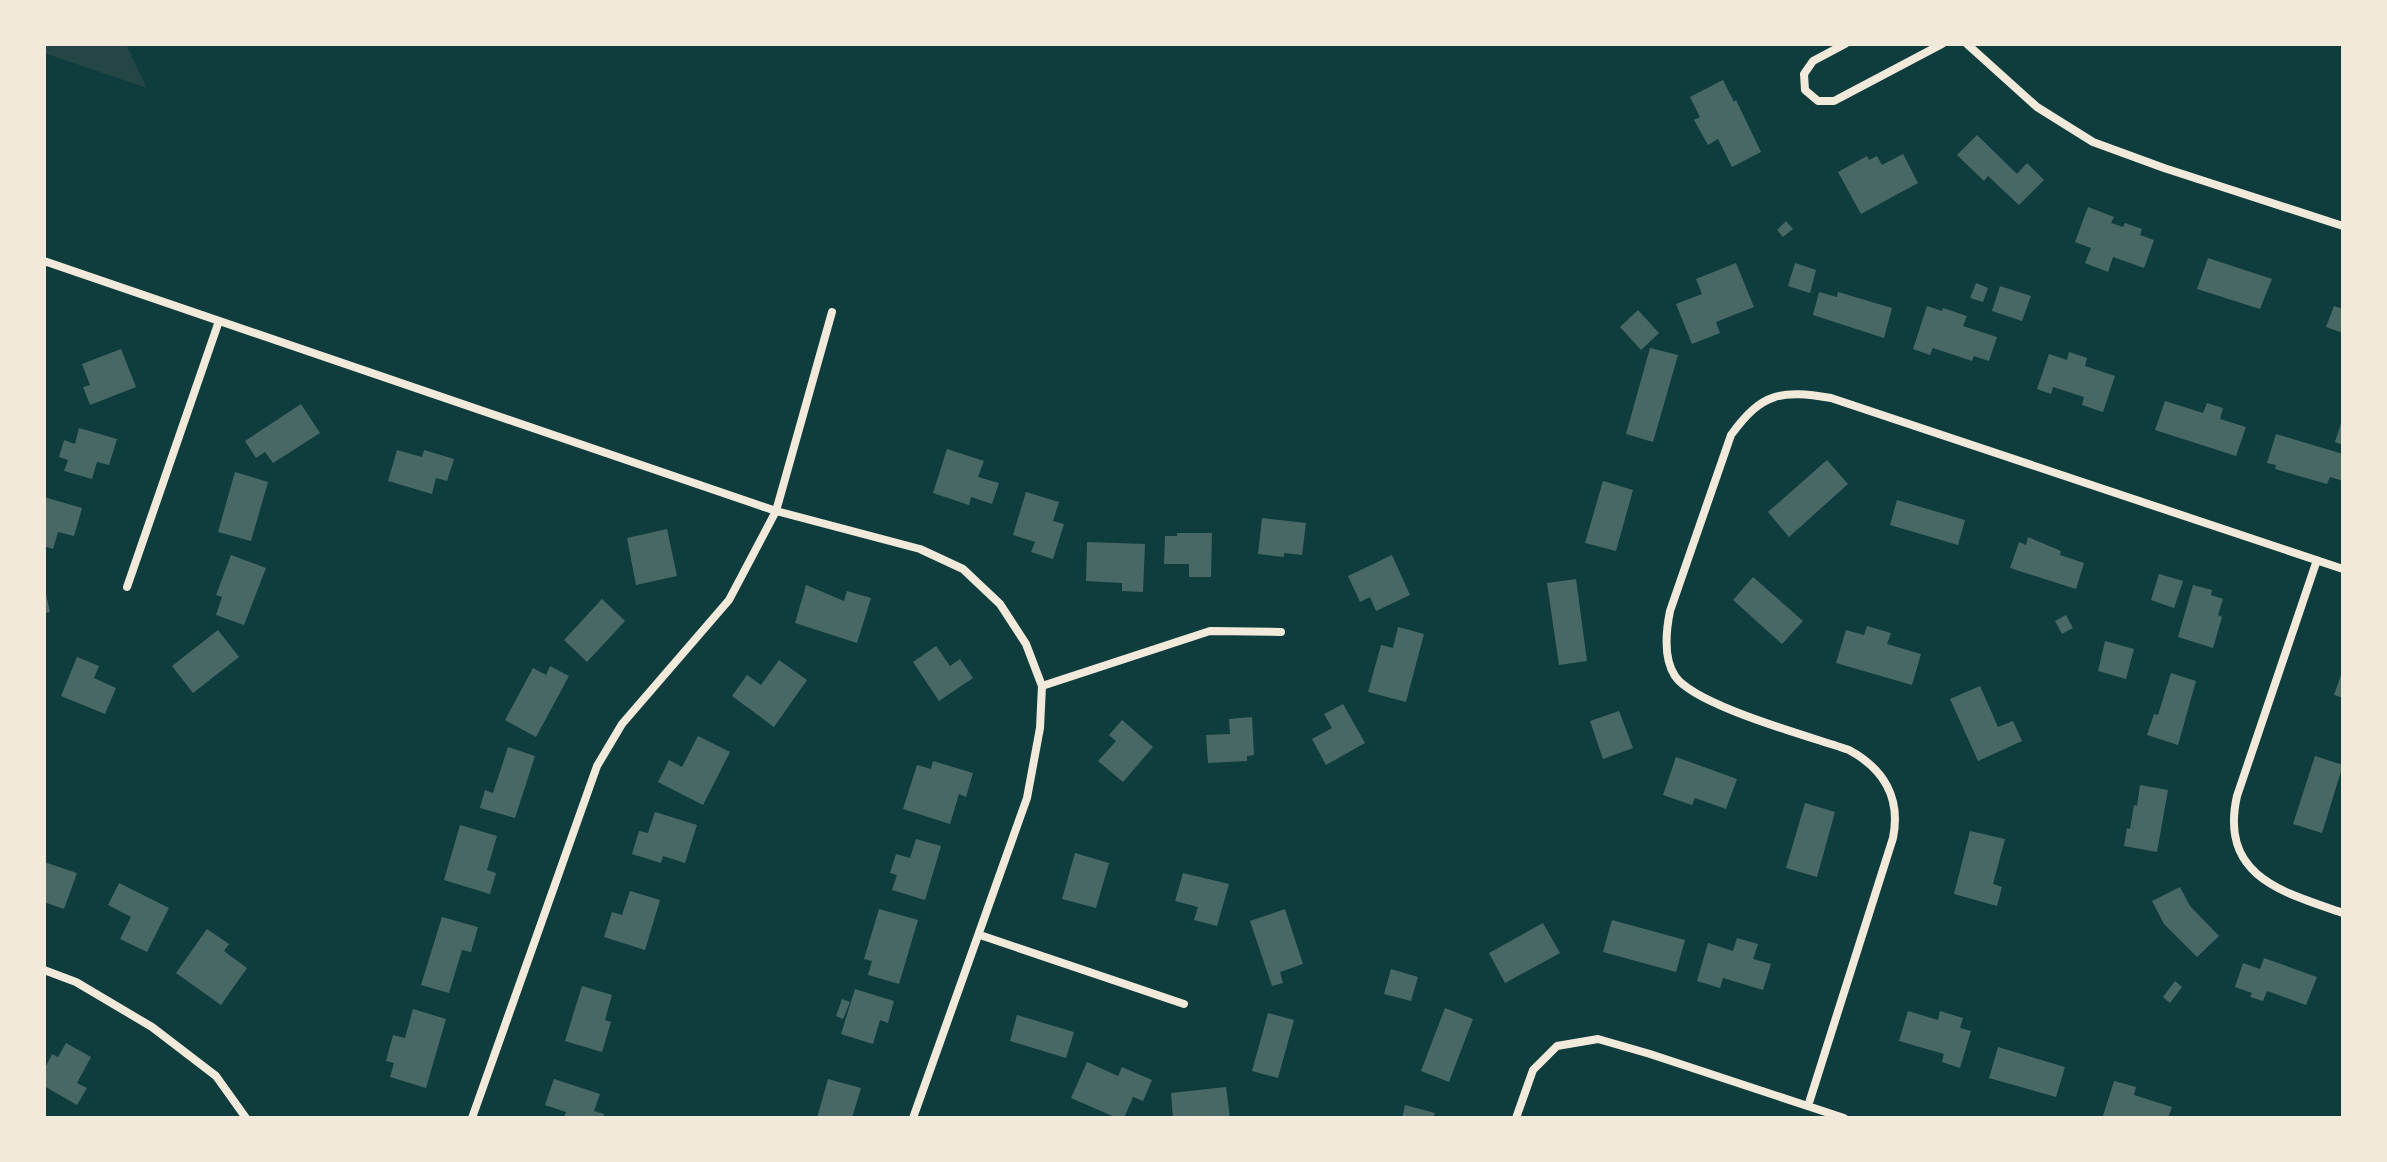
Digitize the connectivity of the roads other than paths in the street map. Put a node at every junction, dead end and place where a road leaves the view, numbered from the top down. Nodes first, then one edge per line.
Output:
1 (1845, 44) edge
2 (1942, 44) edge
3 (1967, 44) edge
4 (2343, 226) edge
5 (44, 261) edge
6 (832, 312) dead end
7 (219, 321) junction
8 (776, 511) junction
9 (2317, 560) junction
10 (2343, 569) edge
11 (127, 587) dead end
12 (1281, 632) dead end
13 (1042, 686) junction
14 (2343, 913) edge
15 (980, 935) junction
16 (44, 970) edge
17 (1184, 1004) dead end
18 (1808, 1106) junction
19 (246, 1118) edge
20 (472, 1118) edge
21 (913, 1118) edge
22 (1516, 1118) edge
23 (1844, 1118) edge

1 - 2 street
3 - 4 street
5 - 7 street
6 - 8 street
7 - 8 street
7 - 11 street
8 - 13 street
8 - 20 street
9 - 10 street
9 - 14 street
9 - 18 street
12 - 13 street
13 - 15 street
15 - 17 street
15 - 21 street
16 - 19 street
18 - 22 street
18 - 23 street

